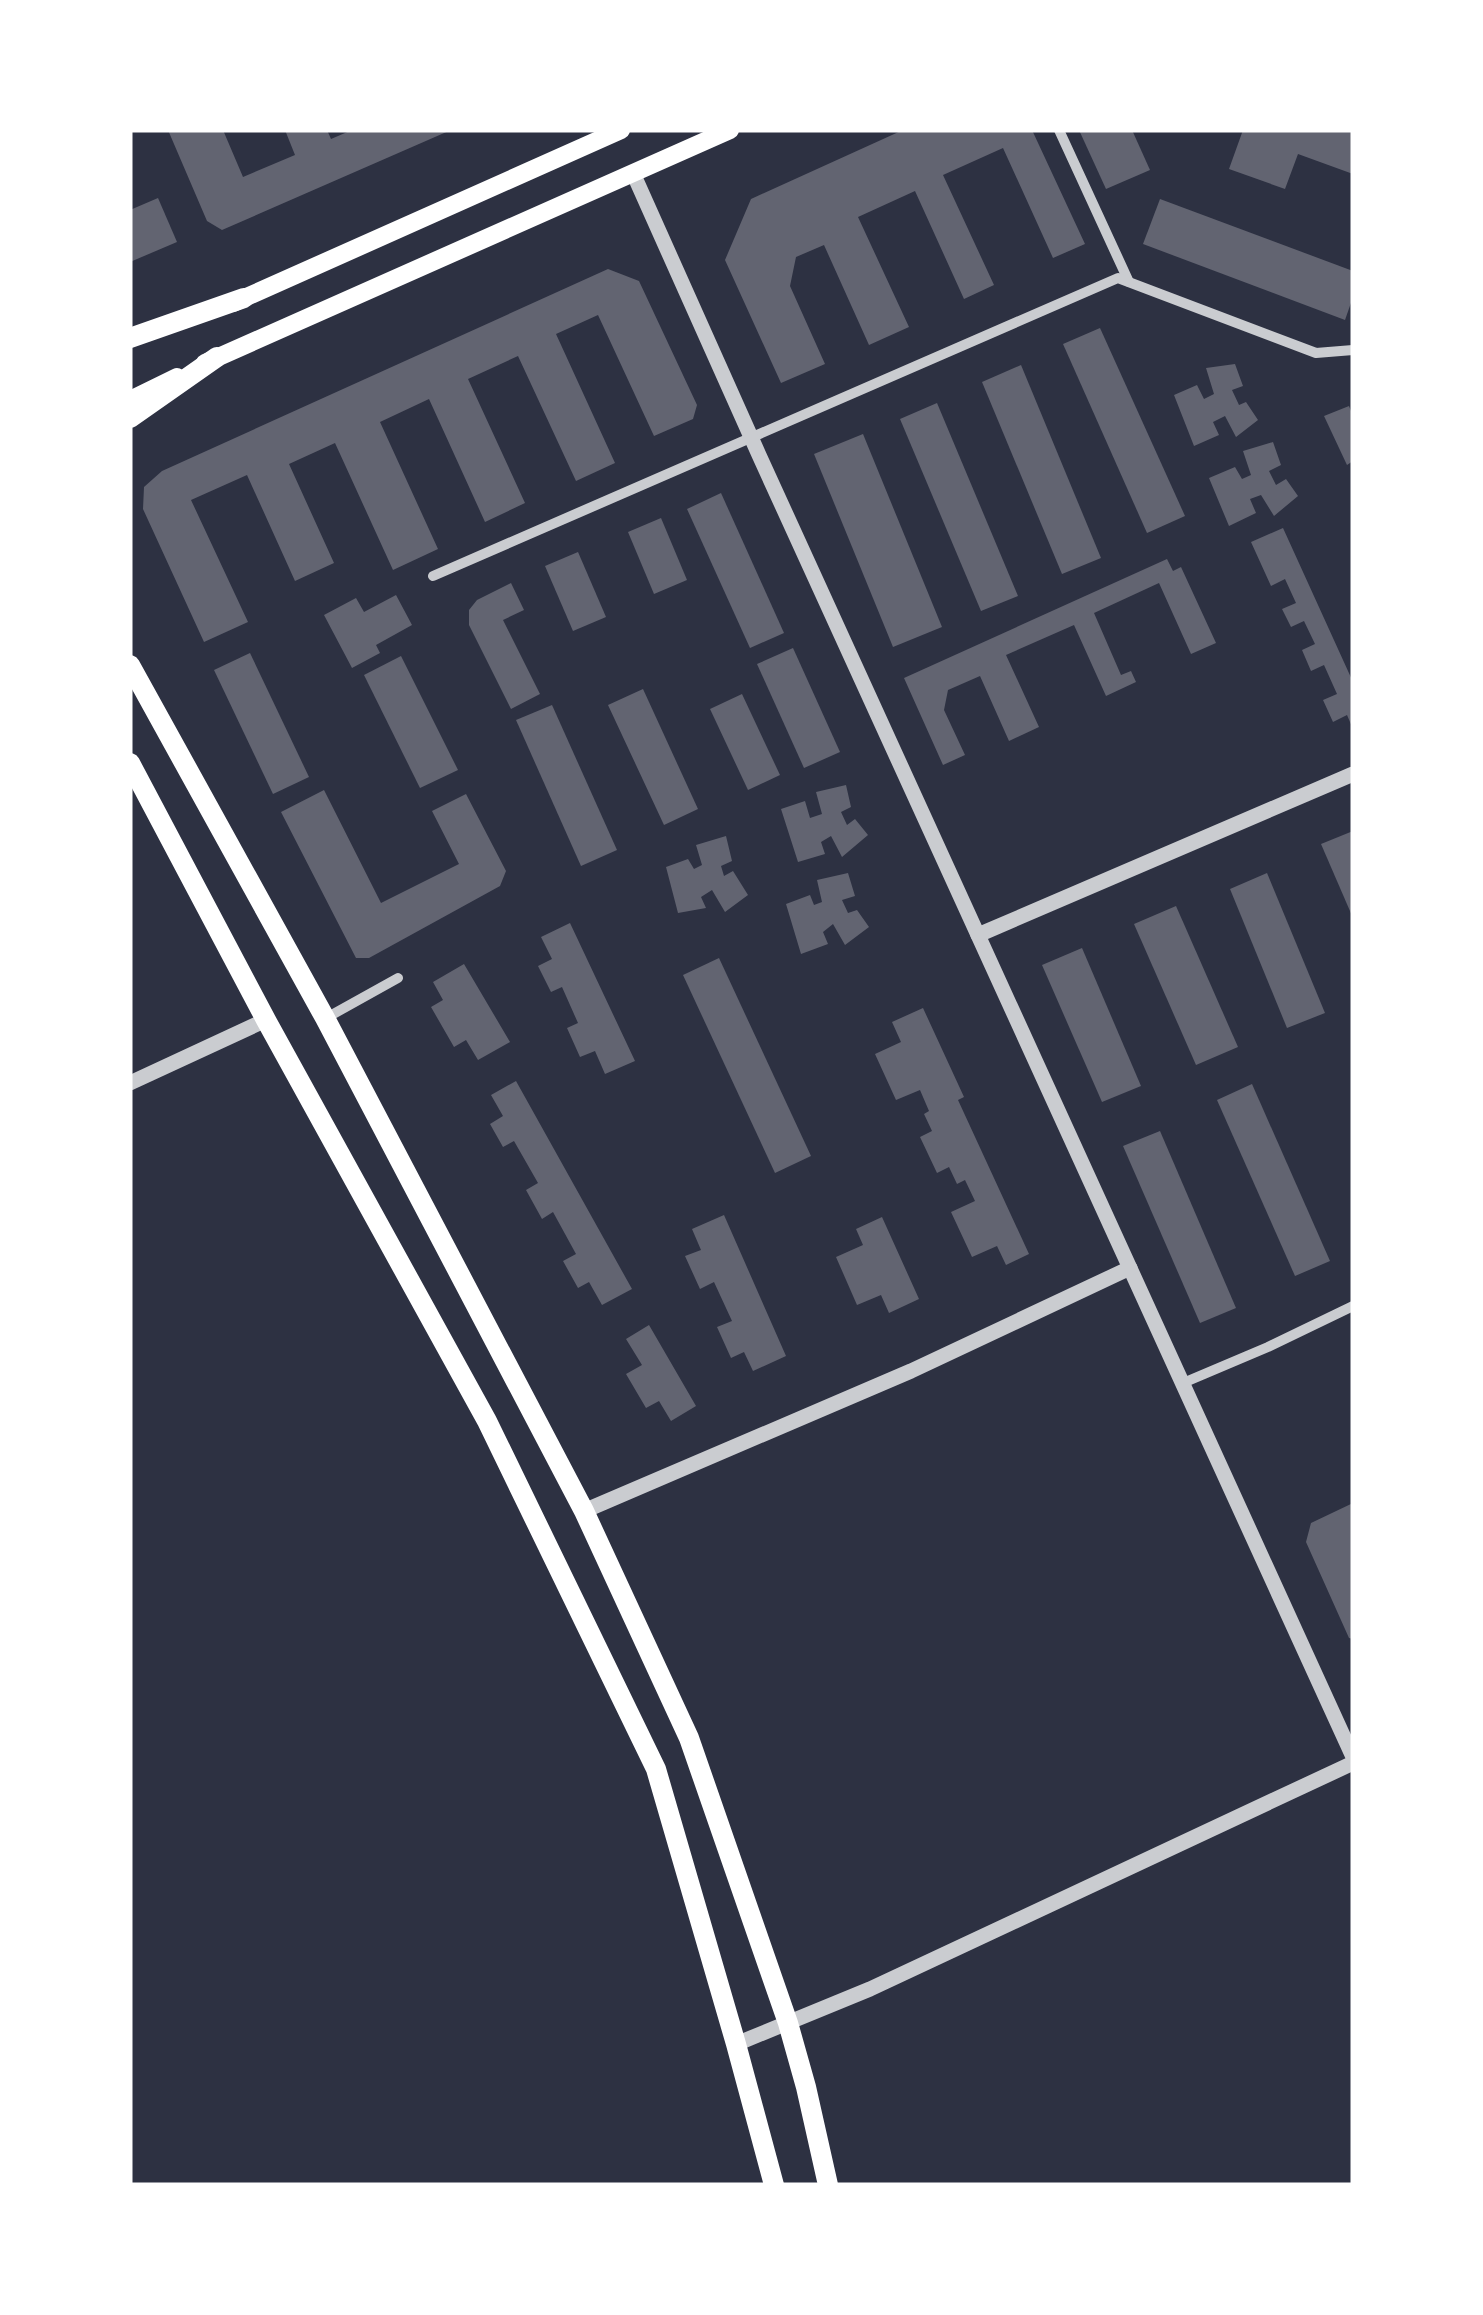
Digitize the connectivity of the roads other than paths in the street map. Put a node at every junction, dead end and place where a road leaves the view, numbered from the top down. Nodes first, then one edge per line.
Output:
1 (730, 130) edge
2 (1059, 130) edge
3 (616, 131) edge
4 (633, 173) junction
5 (1129, 282) junction
6 (244, 298) junction
7 (130, 338) edge
8 (130, 349) edge
9 (1353, 350) edge
10 (217, 357) junction
11 (130, 400) edge
12 (130, 418) edge
13 (751, 438) junction
14 (433, 576) dead end
15 (130, 666) edge
16 (130, 764) edge
17 (1353, 774) edge
18 (978, 935) junction
19 (398, 978) dead end
20 (325, 1018) junction
21 (266, 1020) junction
22 (130, 1084) edge
23 (1130, 1268) junction
24 (1353, 1306) edge
25 (1182, 1383) junction
26 (584, 1511) junction
27 (1353, 1760) edge
28 (788, 2023) junction
29 (736, 2044) junction
30 (774, 2185) edge
31 (828, 2185) edge

1 - 4 main road
2 - 5 street
3 - 6 main road
4 - 10 main road
4 - 13 street
5 - 9 street
5 - 13 street
6 - 7 main road
6 - 8 main road
10 - 11 main road
10 - 12 main road
13 - 14 street
13 - 18 street
15 - 20 main road
16 - 21 main road
17 - 18 street
18 - 23 street
19 - 20 street
20 - 26 main road
21 - 22 street
21 - 29 main road
23 - 25 street
23 - 26 street
24 - 25 street
25 - 27 street
26 - 28 main road
27 - 28 street
28 - 29 street
28 - 31 main road
29 - 30 main road

